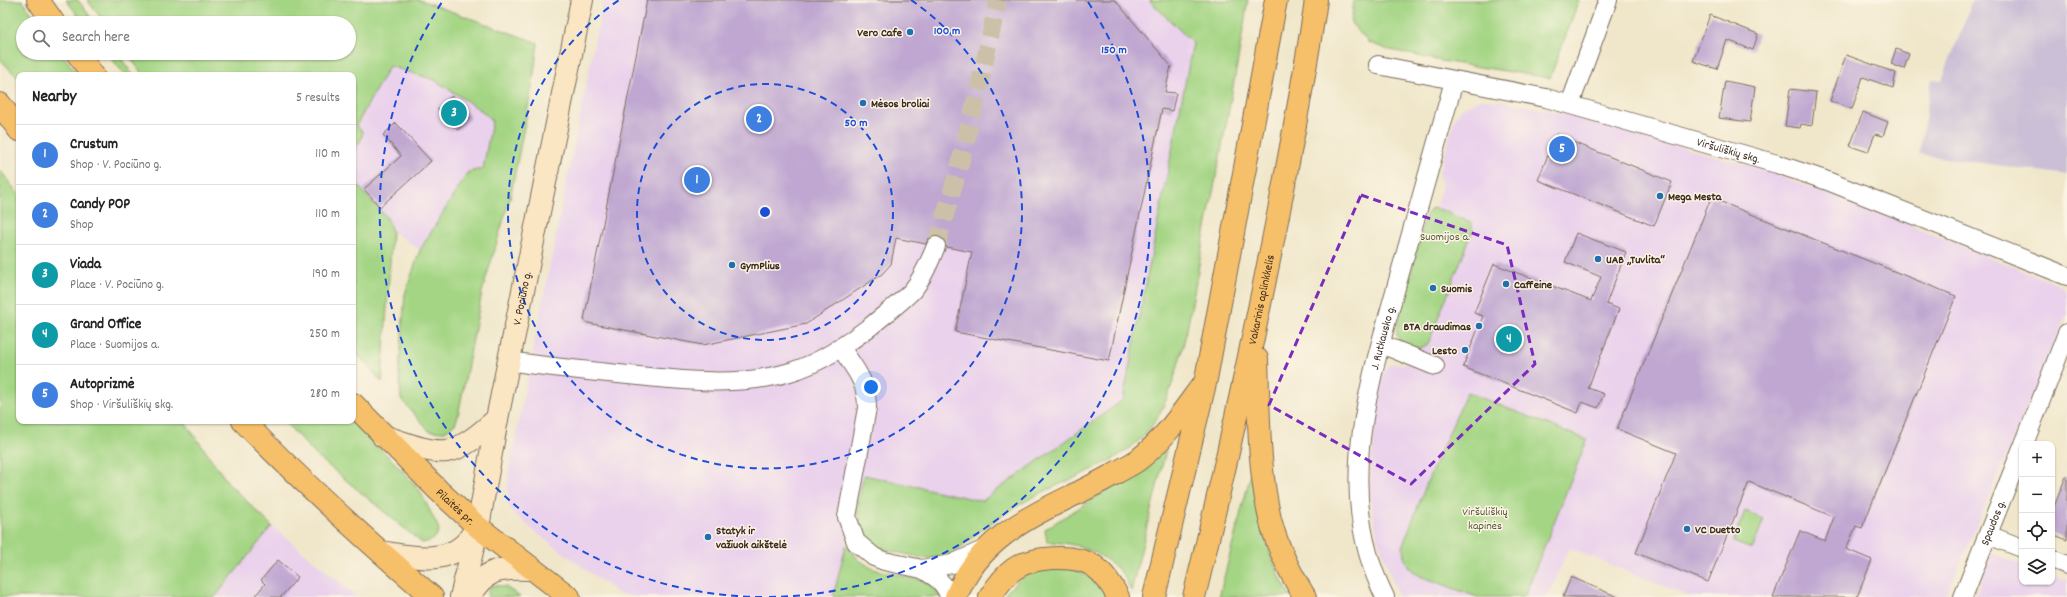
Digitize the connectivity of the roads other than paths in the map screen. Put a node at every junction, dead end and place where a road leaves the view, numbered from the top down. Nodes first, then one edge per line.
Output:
1 (38, 0) edge
2 (582, 0) edge
3 (1276, 0) edge
4 (1316, 0) edge
5 (1608, 0) edge
6 (49, 16) edge
7 (81, 60) edge
8 (1378, 65) dead end
9 (91, 72) edge
10 (1454, 81) junction
11 (0, 104) edge
12 (1570, 104) junction
13 (16, 126) edge
14 (936, 246) tunnel mouth
15 (2067, 276) edge
16 (1256, 329) junction
17 (2067, 333) edge
18 (1381, 344) junction
19 (841, 348) junction
20 (508, 361) junction
21 (1435, 366) dead end
22 (1206, 379) junction
23 (356, 407) edge
24 (497, 418) junction
25 (246, 424) edge
26 (383, 436) junction
27 (2025, 441) edge
28 (2019, 456) edge
29 (478, 527) junction
30 (1988, 535) junction
31 (2019, 547) edge
32 (985, 549) junction
33 (381, 552) junction
34 (2055, 560) edge
35 (2067, 565) edge
36 (530, 569) junction
37 (922, 569) junction
38 (432, 597) edge
39 (461, 597) edge
40 (469, 597) edge
41 (569, 597) edge
42 (949, 597) edge
43 (956, 597) edge
44 (990, 597) edge
45 (1118, 597) edge
46 (1154, 597) edge
47 (1194, 597) edge
48 (1304, 597) edge
49 (1385, 597) edge
50 (1963, 597) edge

1 - 6 main road
2 - 20 main road, V. Pociūno g.
3 - 22 main road
4 - 16 main road, Vakarinis aplinkkelis
5 - 12 street
7 - 9 main road
8 - 10 street, Viršuliškių skg.
10 - 12 street, Viršuliškių skg.
10 - 18 street, J. Rutkausko g.
11 - 13 main road
12 - 15 street, Viršuliškių skg.
14 - 19 street
16 - 47 main road, Vakarinis aplinkkelis
16 - 48 main road
17 - 27 street
18 - 21 street
18 - 49 street, J. Rutkausko g.
19 - 20 street
19 - 37 street
20 - 24 main road, V. Pociūno g.
22 - 32 main road
22 - 46 main road
23 - 26 main road, Pilaitės pr.
24 - 26 main road
24 - 29 main road, V. Pociūno g.
25 - 33 main road
26 - 29 main road, Pilaitės pr.
28 - 30 street, Spaudos g.
29 - 33 main road
29 - 36 main road, Pilaitės pr.
29 - 39 main road, V. Pociūno g.
30 - 31 street
30 - 50 street, Spaudos g.
32 - 37 street
32 - 43 main road
33 - 38 main road
34 - 35 street
36 - 40 main road
36 - 41 main road, Pilaitės pr.
37 - 42 street
44 - 45 main road

